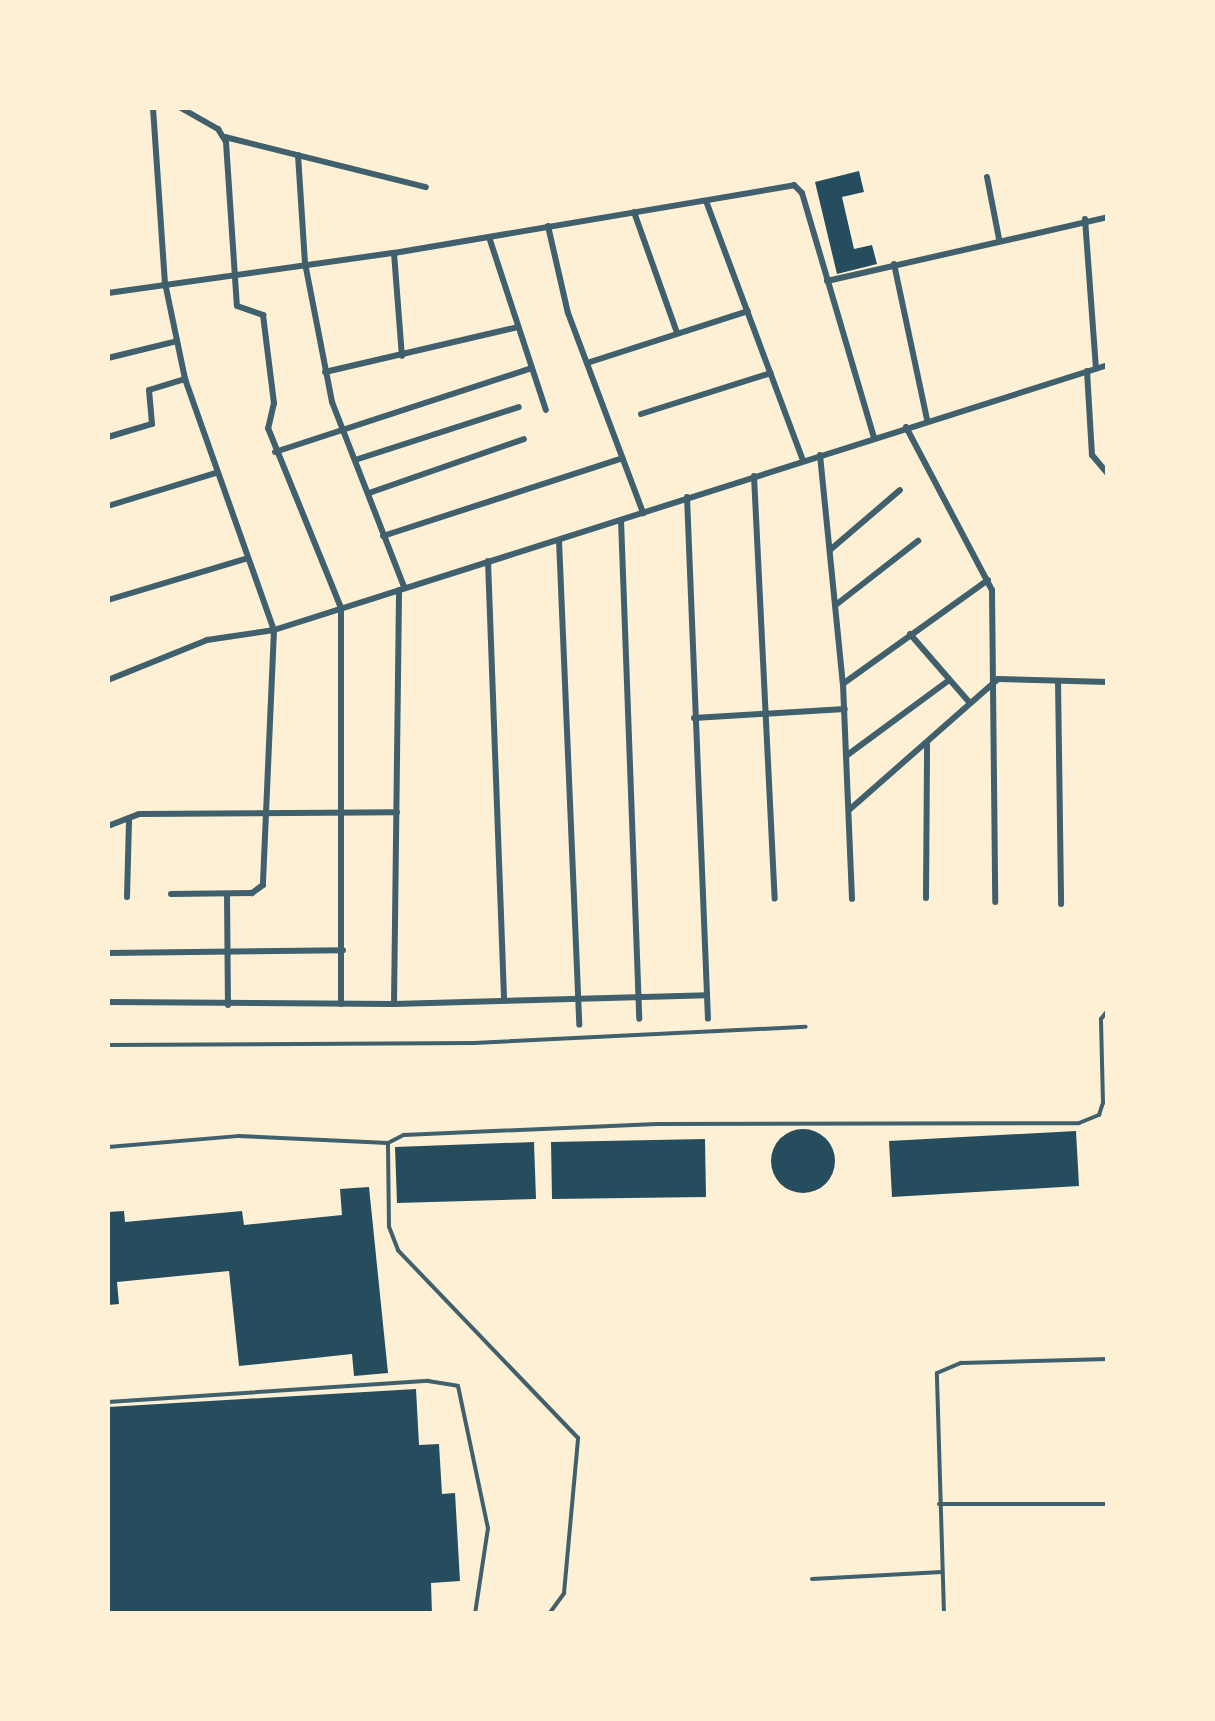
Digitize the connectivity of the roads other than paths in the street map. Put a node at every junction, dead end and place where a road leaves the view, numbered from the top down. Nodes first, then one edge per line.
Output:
1 (154, 108) edge
2 (180, 108) edge
3 (224, 136) junction
4 (298, 155) junction
5 (988, 177) dead end
6 (426, 187) dead end
7 (706, 202) junction
8 (634, 212) junction
9 (1108, 217) edge
10 (1085, 219) junction
11 (548, 226) junction
12 (489, 237) junction
13 (999, 238) junction
14 (394, 253) junction
15 (305, 264) junction
16 (894, 264) junction
17 (233, 273) junction
18 (827, 281) junction
19 (165, 283) junction
20 (108, 293) edge
21 (748, 311) junction
22 (518, 327) junction
23 (677, 332) junction
24 (177, 342) junction
25 (402, 356) junction
26 (108, 358) edge
27 (587, 363) junction
28 (1108, 365) edge
29 (532, 368) junction
30 (1092, 370) junction
31 (325, 372) junction
32 (772, 373) junction
33 (185, 379) junction
34 (519, 407) dead end
35 (546, 410) dead end
36 (641, 414) dead end
37 (927, 419) junction
38 (342, 427) junction
39 (906, 427) junction
40 (108, 437) edge
41 (874, 438) junction
42 (524, 439) dead end
43 (276, 452) junction
44 (820, 455) junction
45 (623, 458) junction
46 (355, 460) junction
47 (803, 460) junction
48 (216, 473) junction
49 (1108, 474) edge
50 (754, 476) junction
51 (900, 490) dead end
52 (369, 493) junction
53 (688, 497) junction
54 (108, 506) edge
55 (643, 512) junction
56 (620, 520) junction
57 (384, 536) junction
58 (559, 540) junction
59 (918, 541) dead end
60 (830, 550) junction
61 (248, 558) junction
62 (488, 561) junction
63 (989, 580) junction
64 (401, 589) junction
65 (108, 600) edge
66 (837, 604) junction
67 (341, 608) junction
68 (274, 630) junction
69 (910, 634) junction
70 (108, 680) edge
71 (949, 680) junction
72 (998, 680) junction
73 (1058, 681) junction
74 (1108, 682) edge
75 (843, 684) junction
76 (970, 703) junction
77 (845, 709) junction
78 (765, 714) junction
79 (694, 718) junction
80 (927, 744) junction
81 (846, 756) junction
82 (848, 810) junction
83 (266, 812) junction
84 (343, 812) junction
85 (396, 812) junction
86 (129, 818) junction
87 (108, 826) edge
88 (170, 894) dead end
89 (227, 894) junction
90 (127, 897) dead end
91 (775, 898) dead end
92 (852, 898) dead end
93 (926, 898) dead end
94 (995, 902) dead end
95 (1061, 904) dead end
96 (229, 950) junction
97 (343, 950) junction
98 (108, 953) edge
99 (707, 994) junction
100 (577, 996) junction
101 (636, 996) junction
102 (504, 999) junction
103 (108, 1002) edge
104 (341, 1004) junction
105 (394, 1004) junction
106 (228, 1005) junction
107 (1108, 1010) edge
108 (638, 1019) dead end
109 (708, 1019) dead end
110 (579, 1025) dead end
111 (806, 1028) dead end
112 (108, 1045) edge
113 (388, 1143) junction
114 (108, 1147) edge
115 (1108, 1359) edge
116 (108, 1402) edge
117 (939, 1504) junction
118 (1108, 1504) edge
119 (942, 1572) junction
120 (812, 1578) dead end
121 (476, 1614) edge
122 (549, 1614) edge
123 (944, 1614) edge

1 - 19 street
2 - 3 street
3 - 4 street
3 - 17 street
4 - 6 street
4 - 15 street
5 - 13 street
7 - 8 street
7 - 18 street
7 - 21 street
8 - 11 street
8 - 23 street
9 - 10 street
10 - 13 street
10 - 30 street
11 - 12 street
11 - 27 street
12 - 14 street
12 - 22 street
13 - 16 street
14 - 15 street
14 - 25 street
15 - 17 street
15 - 31 street
16 - 18 street
16 - 37 street
17 - 19 street
17 - 43 street
18 - 41 street
19 - 20 street
19 - 24 street
21 - 23 street
21 - 32 street
22 - 25 street
22 - 29 street
23 - 27 street
24 - 26 street
24 - 33 street
25 - 31 street
27 - 45 street
28 - 30 street
29 - 35 street
29 - 38 street
30 - 37 street
30 - 49 street
31 - 38 street
32 - 36 street
32 - 47 street
33 - 40 street
33 - 48 street
34 - 46 street
37 - 39 street
38 - 43 street
38 - 46 street
39 - 41 street
39 - 63 street
41 - 44 street
42 - 52 street
43 - 67 street
44 - 47 street
44 - 60 street
45 - 55 street
45 - 57 street
46 - 52 street
47 - 50 street
48 - 54 street
48 - 61 street
50 - 53 street
50 - 78 street
51 - 60 street
52 - 57 street
53 - 55 street
53 - 79 street
55 - 56 street
56 - 58 street
56 - 101 street
57 - 64 street
58 - 62 street
58 - 100 street
59 - 66 street
60 - 66 street
61 - 65 street
61 - 68 street
62 - 64 street
62 - 102 street
63 - 69 street
63 - 72 street
64 - 67 street
64 - 85 street
66 - 75 street
67 - 68 street
67 - 84 street
68 - 70 street
68 - 83 street
69 - 71 street
69 - 75 street
71 - 76 street
71 - 81 street
72 - 73 street
72 - 76 street
72 - 94 street
73 - 74 street
73 - 95 street
75 - 77 street
76 - 80 street
77 - 78 street
77 - 81 street
78 - 79 street
78 - 91 street
79 - 99 street
80 - 82 street
80 - 93 street
81 - 82 street
82 - 92 street
83 - 84 street
83 - 86 street
83 - 89 street
84 - 85 street
84 - 97 street
85 - 105 street
86 - 87 street
86 - 90 street
88 - 89 street
89 - 96 street
96 - 97 street
96 - 98 street
96 - 106 street
97 - 104 street
99 - 101 street
99 - 109 street
100 - 101 street
100 - 102 street
100 - 110 street
101 - 108 street
102 - 105 street
103 - 106 street
104 - 105 street
104 - 106 street
107 - 113 lane
111 - 112 lane
113 - 114 lane
113 - 122 lane
115 - 117 lane
116 - 121 lane
117 - 118 lane
117 - 119 lane
119 - 120 lane
119 - 123 lane

